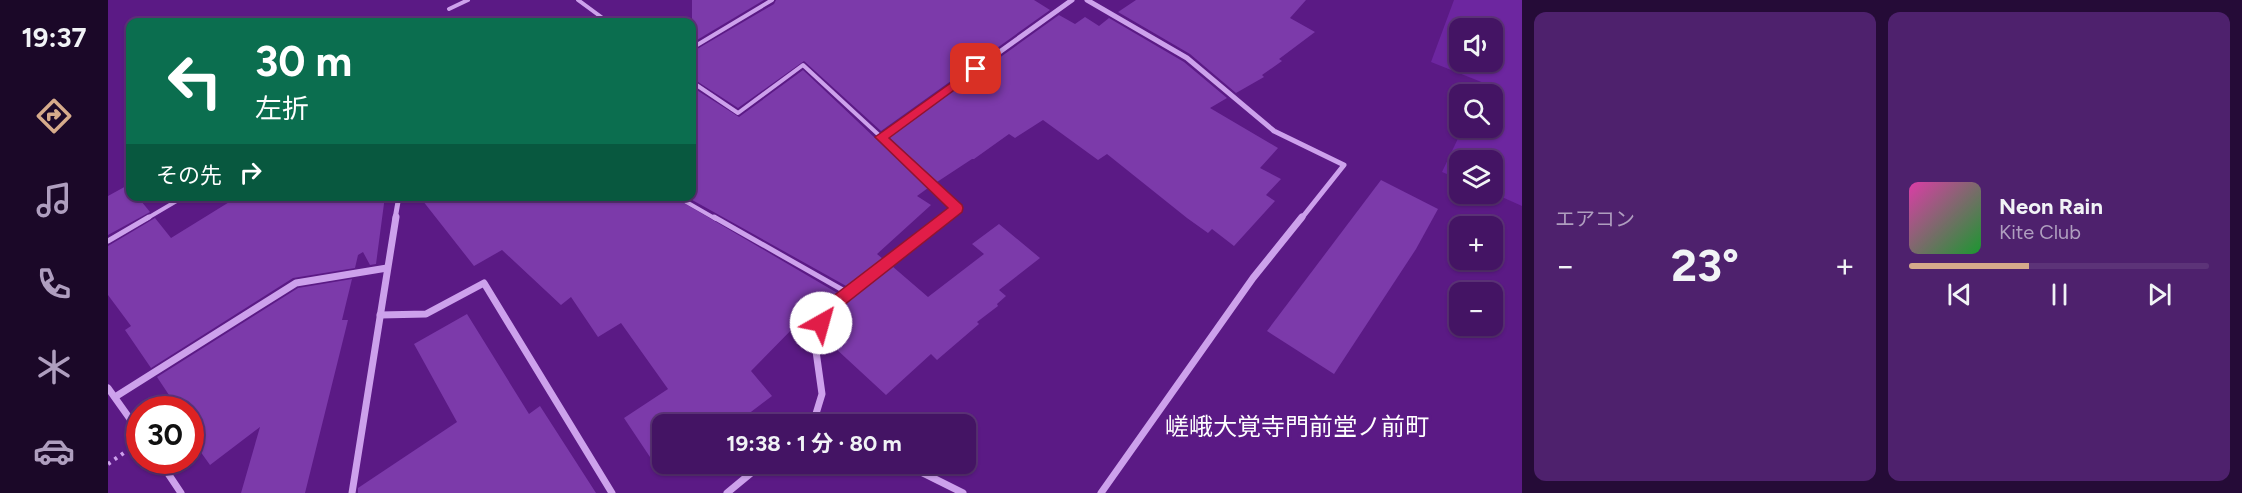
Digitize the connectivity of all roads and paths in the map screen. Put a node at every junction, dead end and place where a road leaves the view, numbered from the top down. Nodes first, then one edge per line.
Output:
1 (468, 0) edge
2 (578, 0) edge
3 (772, 0) edge
4 (1072, 0) edge
5 (1087, 0) edge
6 (449, 9) dead end
7 (603, 18) edge
8 (696, 46) edge
9 (696, 85) edge
10 (881, 137) junction
11 (176, 201) edge
12 (398, 201) edge
13 (685, 201) edge
14 (108, 241) edge
15 (387, 268) junction
16 (848, 293) junction
17 (380, 315) junction
18 (108, 388) edge
19 (115, 398) junction
20 (126, 413) edge
21 (816, 414) edge
22 (169, 474) edge
23 (750, 474) edge
24 (925, 474) edge
25 (182, 493) edge
26 (352, 493) edge
27 (612, 493) edge
28 (727, 493) edge
29 (963, 493) edge
30 (1101, 493) edge

1 - 6 lane
2 - 7 lane
3 - 8 lane
4 - 10 street
5 - 30 street
9 - 10 lane
10 - 16 street
11 - 14 lane
12 - 15 street
13 - 16 lane
15 - 17 street
15 - 19 street
16 - 21 street
17 - 26 street
17 - 27 street
18 - 19 street
19 - 20 street
22 - 25 street
23 - 28 street
24 - 29 street

